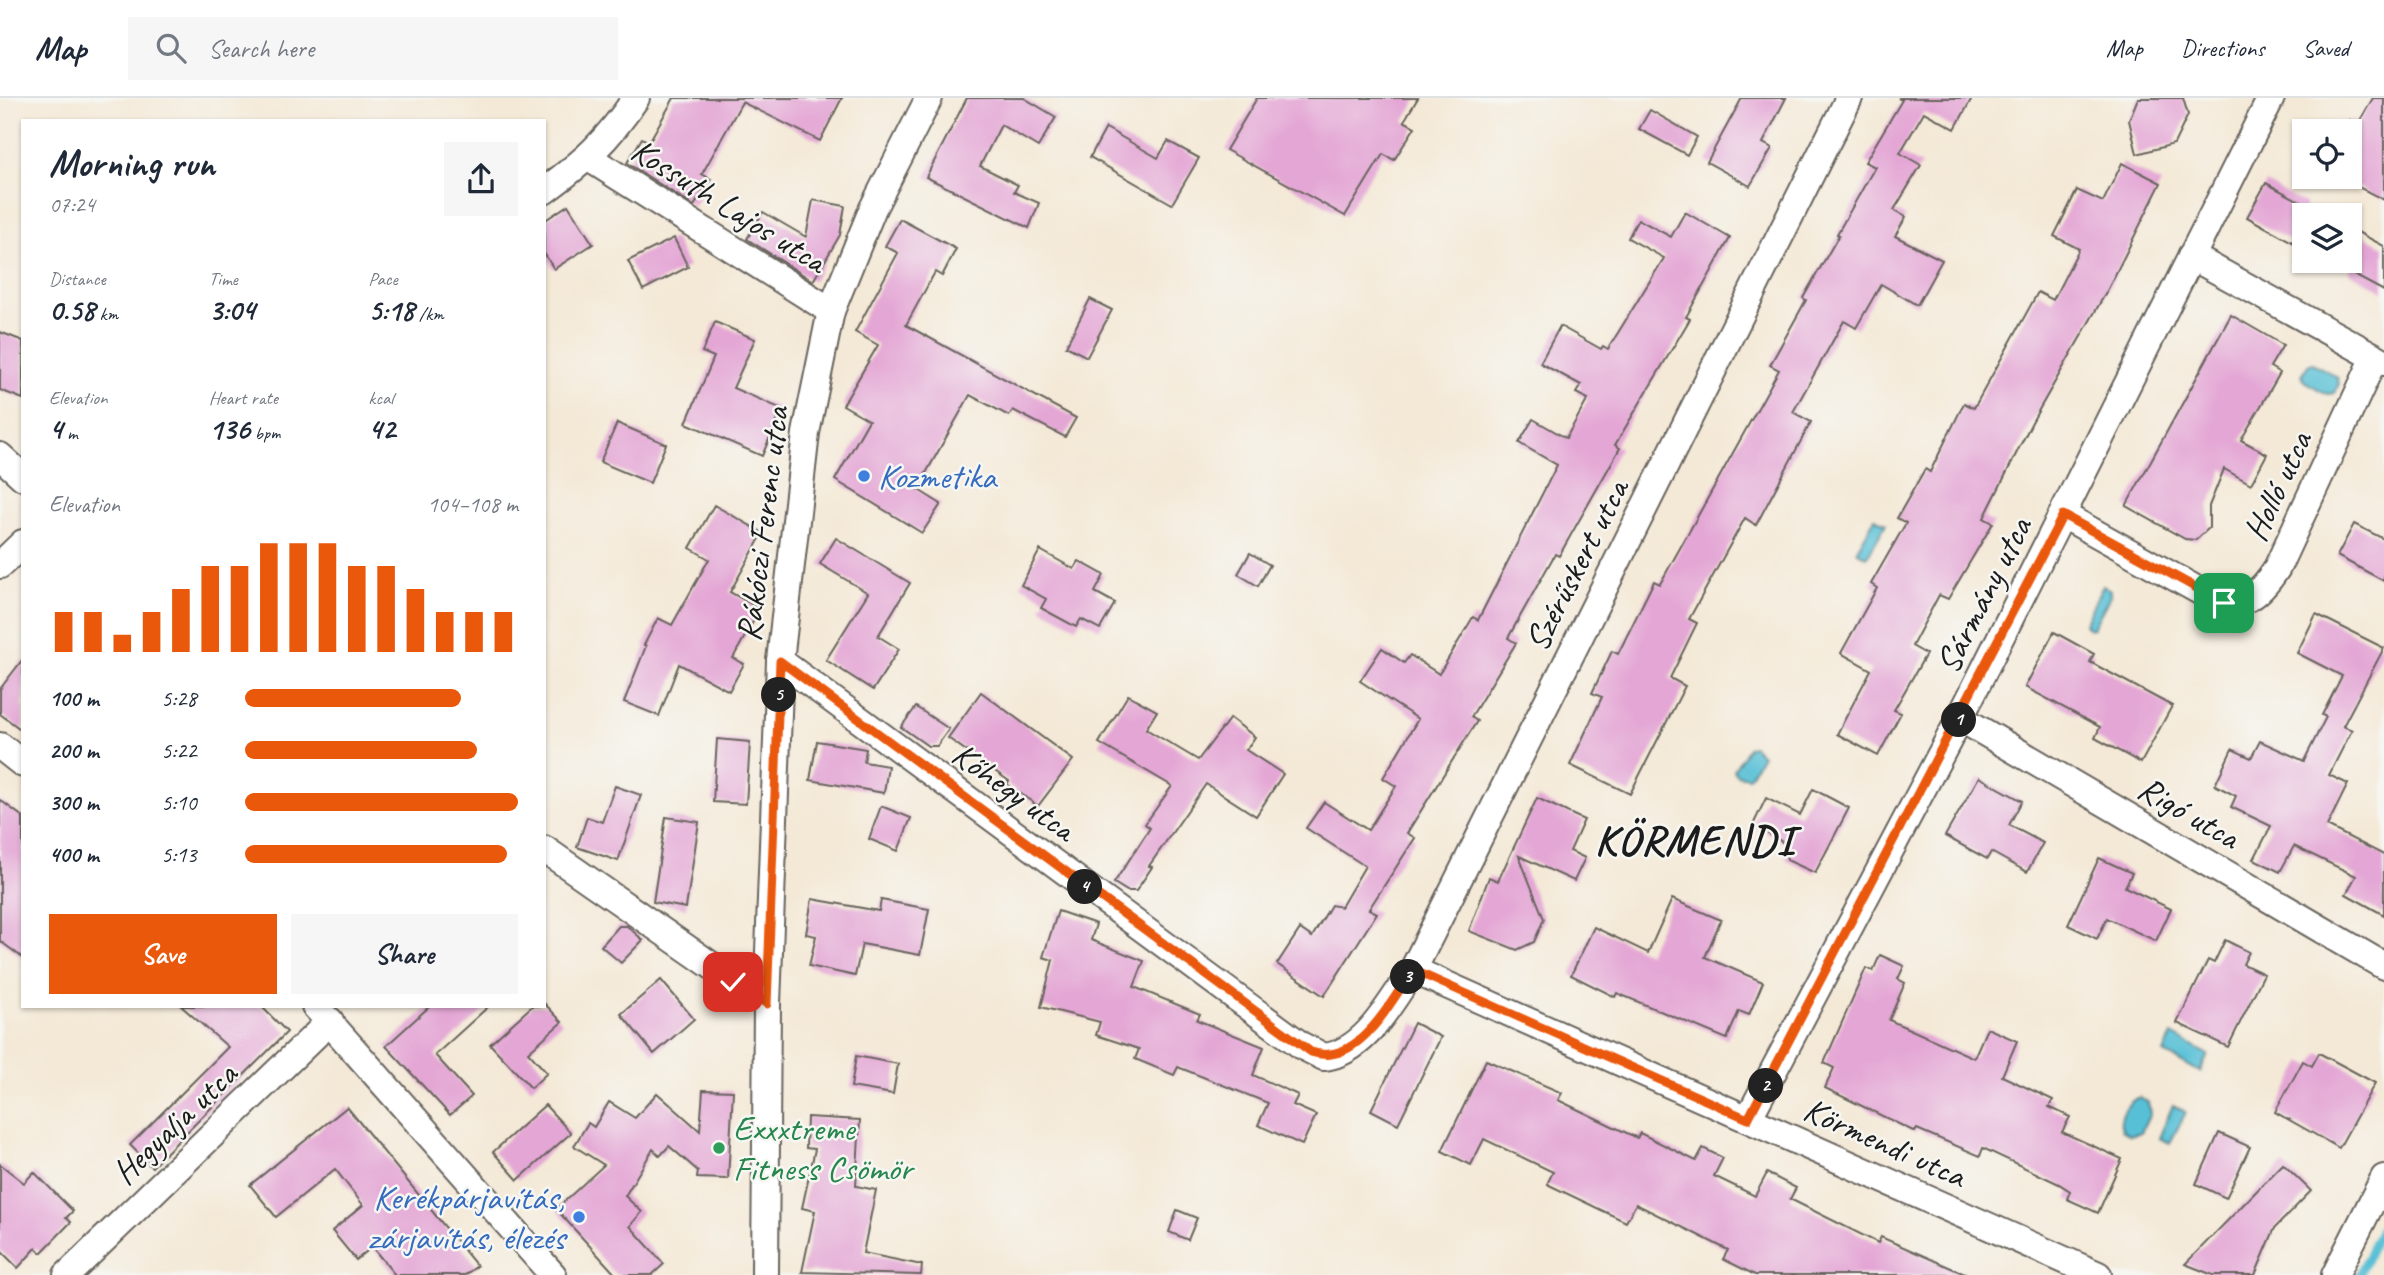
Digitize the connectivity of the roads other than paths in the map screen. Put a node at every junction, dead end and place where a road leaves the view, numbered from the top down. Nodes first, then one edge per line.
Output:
1 (636, 98) edge
2 (929, 98) edge
3 (1849, 98) edge
4 (2271, 98) edge
5 (589, 158) junction
6 (546, 190) edge
7 (2191, 256) junction
8 (831, 311) junction
9 (2380, 360) edge
10 (0, 456) edge
11 (21, 475) edge
12 (2063, 515) junction
13 (21, 545) edge
14 (0, 565) edge
15 (780, 661) junction
16 (1960, 718) junction
17 (0, 746) edge
18 (21, 762) edge
19 (546, 850) edge
20 (2384, 966) edge
21 (1413, 970) junction
22 (767, 1004) junction
23 (322, 1013) edge
24 (1347, 1051) joint
25 (1748, 1119) junction
26 (2384, 1178) edge
27 (66, 1275) edge
28 (553, 1275) edge
29 (765, 1275) edge
30 (2098, 1275) edge
31 (2335, 1275) edge

1 - 5 street
2 - 8 street, Rákóczi Ferenc utca
3 - 21 street, Szérűskert utca
4 - 7 street, Sármány utca
5 - 6 street
5 - 8 street, Kossuth Lajos utca
7 - 9 street
7 - 12 street, Sármány utca
8 - 15 street, Rákóczi Ferenc utca
9 - 12 street, Holló utca
10 - 11 street
12 - 16 street, Sármány utca
13 - 14 street
15 - 22 street, Rákóczi Ferenc utca
15 - 24 street, Kőhegy utca
16 - 20 street, Rigó utca
16 - 25 street, Sármány utca
17 - 18 street
19 - 22 street
21 - 24 street, Szérűskert utca
21 - 25 street, Körmendi utca
22 - 29 street, Rákóczi Ferenc utca
23 - 27 street, Hegyalja utca
23 - 28 street
25 - 30 street, Körmendi utca
26 - 31 street

